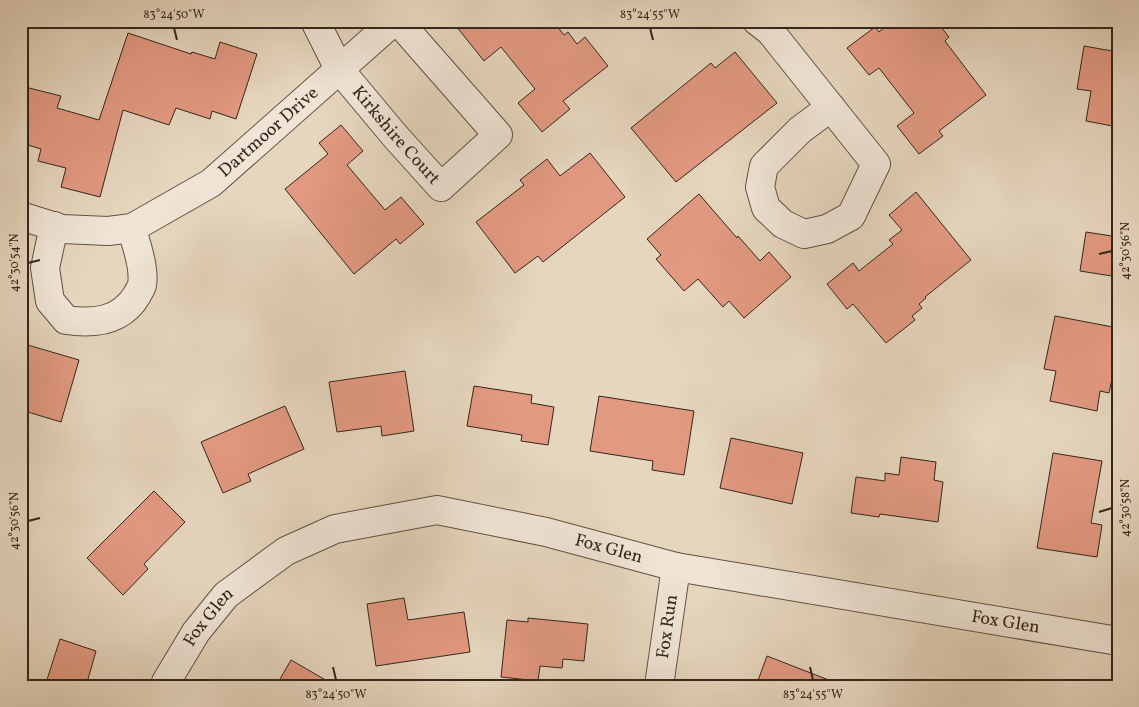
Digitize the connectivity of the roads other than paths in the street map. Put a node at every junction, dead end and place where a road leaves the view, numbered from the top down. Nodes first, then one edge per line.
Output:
1 (315, 21) edge
2 (394, 21) edge
3 (398, 21) edge
4 (757, 21) edge
5 (339, 69) junction
6 (831, 107) junction
7 (21, 216) edge
8 (54, 226) junction
9 (132, 228) junction
10 (676, 568) junction
11 (1118, 641) edge
12 (165, 686) edge
13 (660, 686) edge

1 - 5 street
2 - 5 street, Dartmoor Drive
3 - 5 street, Kirkshire Court
4 - 6 street
5 - 9 street, Dartmoor Drive
6 - 6 street
7 - 8 street, Dartmoor Drive
8 - 9 street, Dartmoor Drive
8 - 9 street
10 - 11 street, Fox Glen
10 - 12 street, Fox Glen
10 - 13 street, Fox Run

